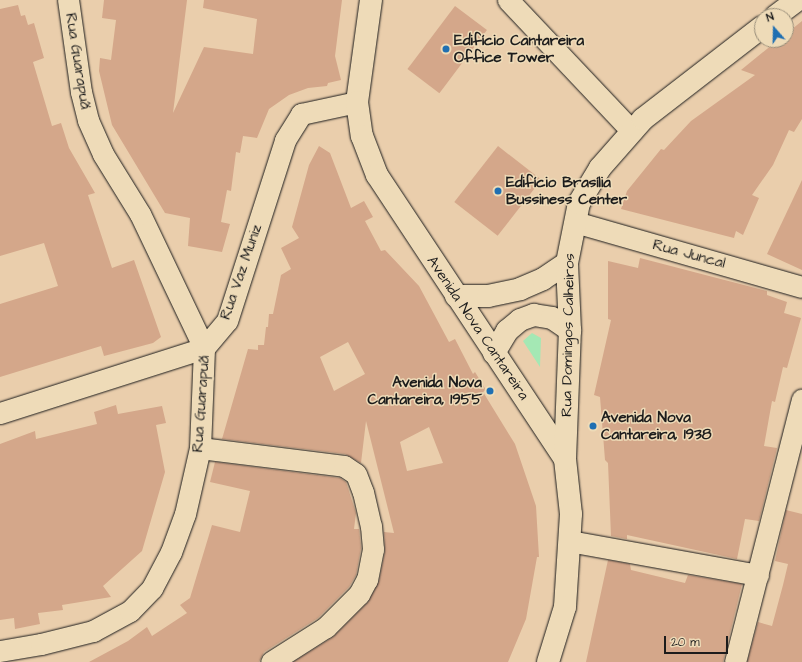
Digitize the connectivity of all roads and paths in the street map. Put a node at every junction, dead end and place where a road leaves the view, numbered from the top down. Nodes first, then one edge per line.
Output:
1 (68, 0) edge
2 (371, 0) edge
3 (508, 0) edge
4 (797, 0) edge
5 (786, 8) edge
6 (754, 33) edge
7 (357, 102) junction
8 (632, 131) junction
9 (575, 222) junction
10 (567, 262) junction
11 (802, 287) edge
12 (456, 296) junction
13 (570, 330) junction
14 (204, 348) junction
15 (494, 354) junction
16 (802, 399) edge
17 (0, 413) edge
18 (200, 448) junction
19 (565, 459) junction
20 (569, 541) junction
21 (758, 575) junction
22 (0, 651) edge
23 (271, 662) edge
24 (548, 662) edge
25 (736, 662) edge

1 - 14 street, Rua Guarapuã
2 - 7 main road, Avenida Nova Cantareira
3 - 8 street
4 - 5 main road
6 - 8 main road, Rua Domingos Calheiros
7 - 12 main road, Avenida Nova Cantareira
7 - 14 street, Rua Vaz Muniz
8 - 9 main road, Rua Domingos Calheiros
9 - 10 main road, Rua Domingos Calheiros
9 - 11 street, Rua Juncal
10 - 12 main road
10 - 13 main road, Rua Domingos Calheiros
12 - 15 main road, Avenida Nova Cantareira
13 - 15 main road
13 - 19 main road, Rua Domingos Calheiros
14 - 17 street
14 - 18 street, Rua Guarapuã
15 - 19 main road, Avenida Nova Cantareira
16 - 21 street
18 - 22 street, Rua Guarapuã
18 - 23 street
19 - 20 main road, Avenida Nova Cantareira
20 - 21 street
20 - 24 main road, Avenida Nova Cantareira
21 - 25 street

